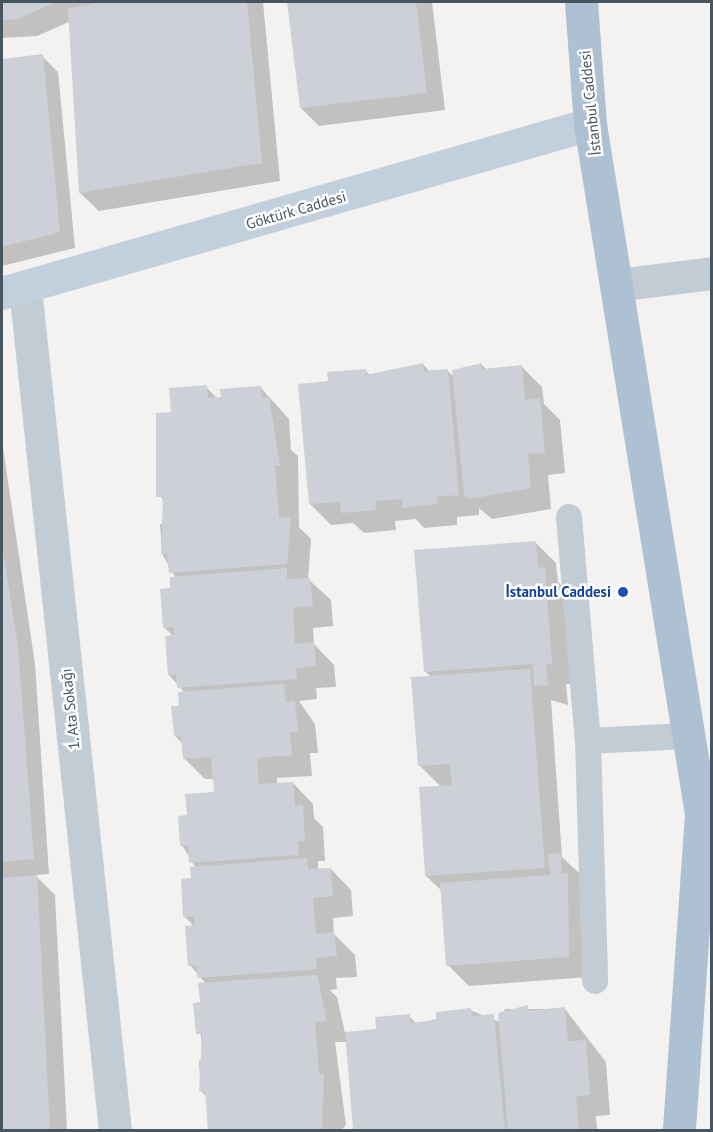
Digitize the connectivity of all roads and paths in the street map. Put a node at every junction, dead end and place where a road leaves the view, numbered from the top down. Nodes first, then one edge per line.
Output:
1 (581, 2) edge
2 (590, 124) junction
3 (711, 273) edge
4 (616, 285) junction
5 (13, 291) edge
6 (568, 517) dead end
7 (688, 736) junction
8 (588, 741) junction
9 (595, 981) dead end
10 (115, 1131) edge
11 (679, 1131) edge

1 - 2 main road, İstanbul Caddesi
2 - 4 main road, İstanbul Caddesi
2 - 5 main road, Göktürk Caddesi
3 - 4 street
4 - 7 main road, İstanbul Caddesi
5 - 10 street, 1. Ata Sokağı
6 - 8 lane
7 - 8 lane
7 - 11 main road, İstanbul Caddesi
8 - 9 lane

